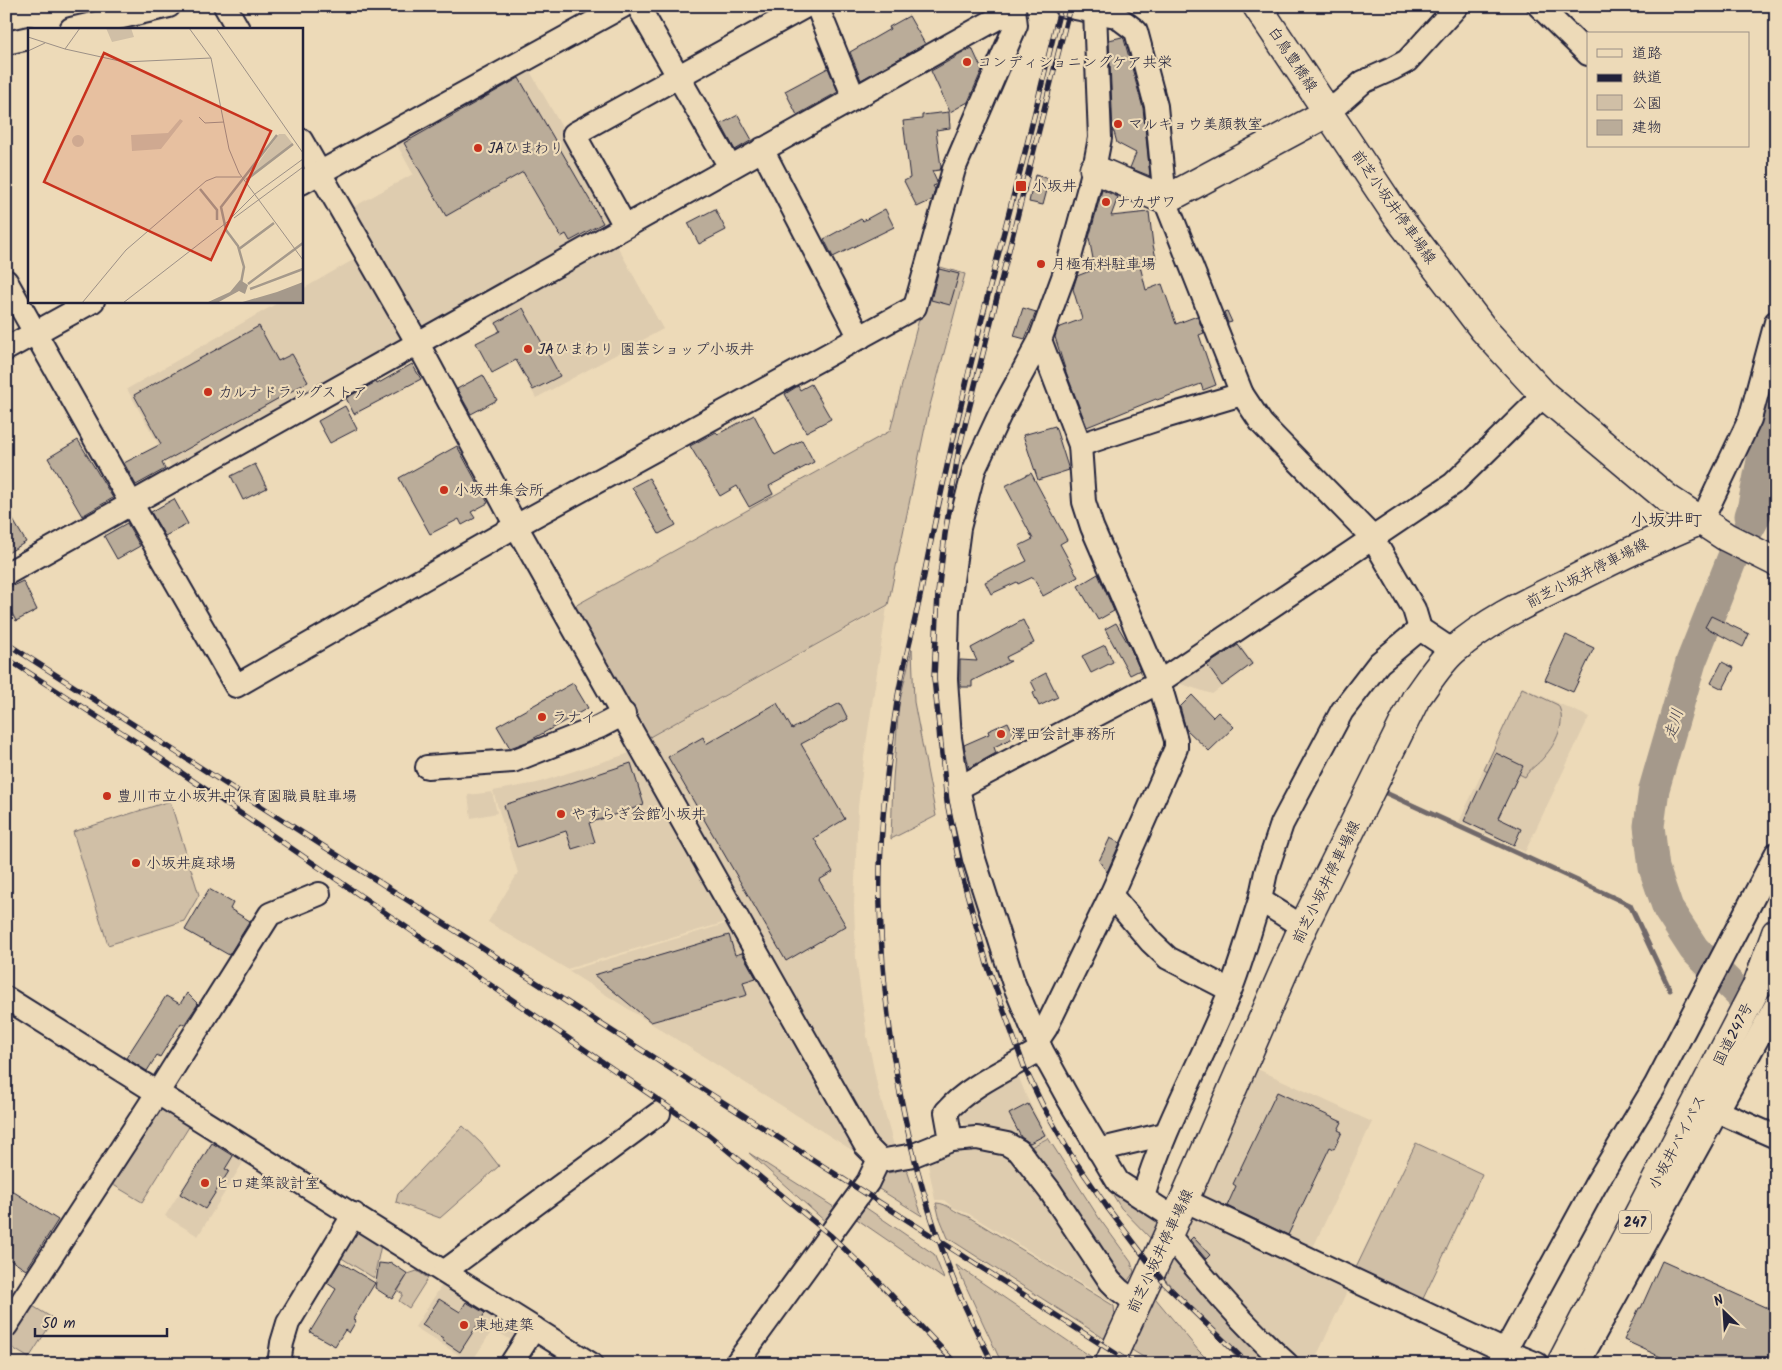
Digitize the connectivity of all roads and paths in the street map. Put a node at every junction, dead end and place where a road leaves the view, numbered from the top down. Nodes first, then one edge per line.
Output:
1 (170, 6) edge
2 (225, 6) edge
3 (623, 6) edge
4 (638, 6) edge
5 (806, 6) edge
6 (816, 6) edge
7 (1065, 6) edge
8 (1257, 6) edge
9 (1457, 6) edge
10 (1539, 6) edge
11 (1016, 7) edge
12 (1095, 11) junction
13 (75, 28) edge
14 (237, 28) edge
15 (28, 38) edge
16 (6, 43) edge
17 (1587, 53) edge
18 (678, 77) junction
19 (854, 98) junction
20 (1329, 112) junction
21 (302, 144) edge
22 (762, 149) junction
23 (730, 167) junction
24 (1094, 170) junction
25 (310, 178) edge
26 (1166, 200) junction
27 (625, 226) junction
28 (6, 281) edge
29 (91, 302) edge
30 (1776, 322) edge
31 (34, 334) junction
32 (860, 338) junction
33 (1040, 340) junction
34 (417, 342) junction
35 (6, 349) edge
36 (1242, 394) junction
37 (1544, 395) junction
38 (1080, 445) junction
39 (131, 503) junction
40 (1702, 520) junction
41 (516, 526) junction
42 (1372, 537) junction
43 (1776, 562) edge
44 (6, 574) edge
45 (1420, 629) junction
46 (1453, 651) junction
47 (1159, 682) junction
48 (624, 714) junction
49 (427, 767) dead end
50 (958, 788) junction
51 (1776, 854) edge
52 (319, 894) dead end
53 (1111, 895) junction
54 (1260, 900) junction
55 (1303, 927) junction
56 (1776, 933) edge
57 (1776, 958) edge
58 (1230, 990) junction
59 (1766, 996) edge
60 (6, 998) edge
61 (1039, 1044) junction
62 (1710, 1080) joint
63 (158, 1092) junction
64 (1717, 1111) junction
65 (659, 1113) dead end
66 (1165, 1134) junction
67 (1776, 1137) edge
68 (951, 1140) junction
69 (1098, 1150) junction
70 (879, 1159) junction
71 (1143, 1197) junction
72 (354, 1214) junction
73 (1175, 1217) junction
74 (445, 1272) junction
75 (1136, 1303) junction
76 (6, 1326) edge
77 (534, 1328) junction
78 (1505, 1351) junction
79 (279, 1364) edge
80 (511, 1364) edge
81 (591, 1364) edge
82 (736, 1364) edge
83 (1109, 1364) edge
84 (1287, 1364) edge
85 (1537, 1364) edge
86 (1561, 1364) edge
87 (1578, 1364) edge

1 - 13 street
2 - 14 street
3 - 25 street
4 - 18 street
5 - 18 street
6 - 19 street
7 - 12 street
8 - 20 main road, 白鳥豊橋線
9 - 20 street
10 - 17 street
11 - 19 street
11 - 32 street
12 - 24 street
12 - 26 street
15 - 16 street
18 - 23 street
18 - 27 street
19 - 22 street
20 - 26 main road
20 - 37 main road, 前芝小坂井停車場線
21 - 25 street
22 - 23 street
22 - 32 street
23 - 27 street
24 - 26 main road
24 - 33 street
25 - 34 street
26 - 36 street
27 - 34 street
28 - 31 street
29 - 31 street
30 - 40 street
31 - 35 street
31 - 39 street
32 - 41 street
33 - 38 street
33 - 50 street
34 - 39 street
34 - 41 street
36 - 38 street
36 - 42 street
37 - 40 main road, 前芝小坂井停車場線
37 - 42 street
38 - 47 street
39 - 41 street
39 - 44 street
40 - 43 main road
40 - 46 main road, 前芝小坂井停車場線
41 - 48 street
42 - 45 street
42 - 47 street
45 - 46 street
45 - 54 street
46 - 55 main road, 前芝小坂井停車場線
47 - 50 street
47 - 53 street
48 - 49 street
48 - 70 street
50 - 61 street
51 - 78 street
52 - 63 street
53 - 58 street
53 - 61 street
54 - 55 street
54 - 58 street
55 - 73 main road, 前芝小坂井停車場線
56 - 59 main road, 国道247号 / 247
57 - 59 main road, 国道247号 / 247
58 - 66 street
59 - 62 main road, 国道247号 / 247
59 - 64 street
60 - 63 street
61 - 68 street
61 - 69 street
62 - 86 main road, 小坂井バイパス / 247
63 - 72 street
63 - 76 street
64 - 67 street
64 - 87 street
65 - 74 street
66 - 69 street
66 - 71 street
68 - 70 street
68 - 75 street
69 - 71 street
70 - 82 street
71 - 73 street
72 - 74 street
72 - 79 street
73 - 75 main road, 前芝小坂井停車場線
73 - 78 street
73 - 84 street
74 - 77 street
75 - 83 main road, 前芝小坂井停車場線
77 - 80 street
77 - 81 street
78 - 85 street

